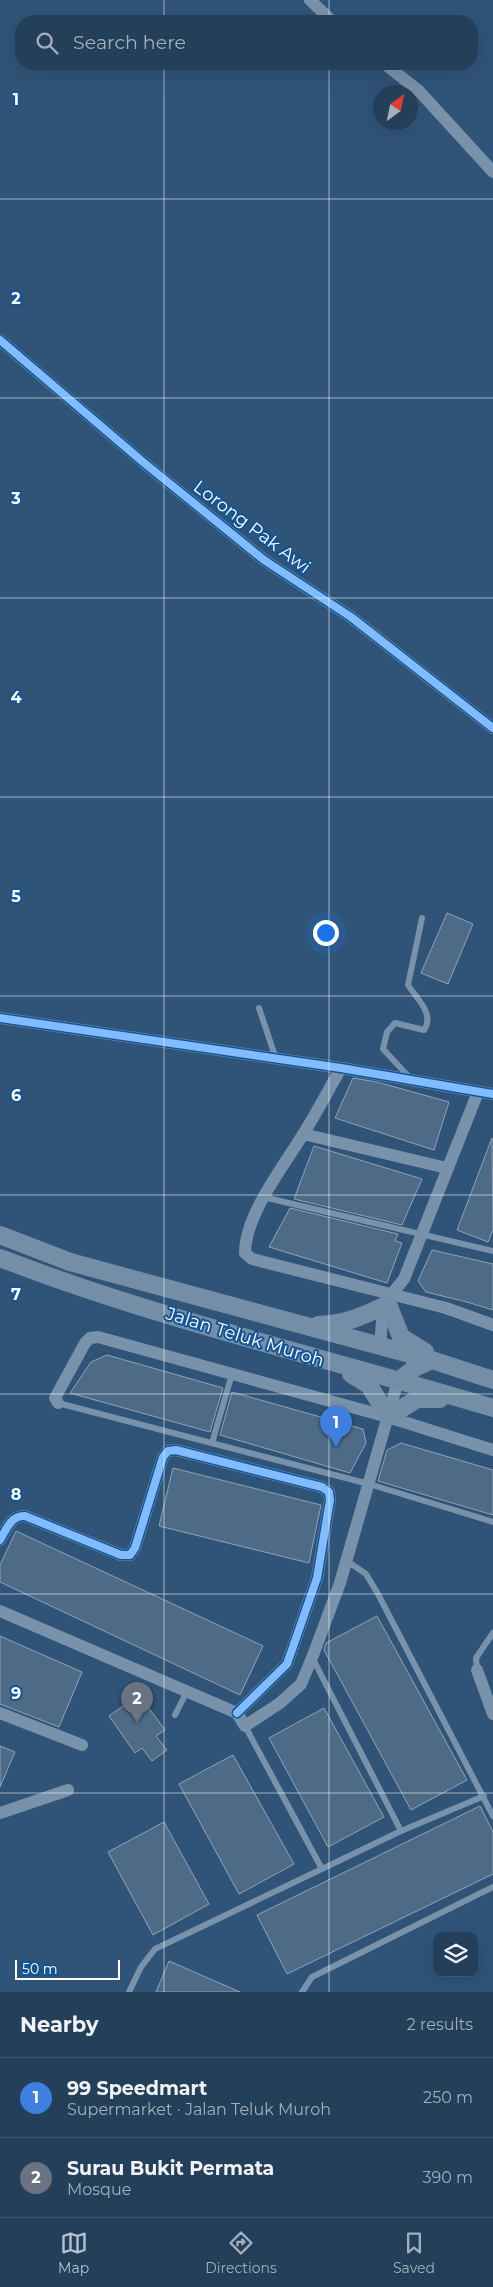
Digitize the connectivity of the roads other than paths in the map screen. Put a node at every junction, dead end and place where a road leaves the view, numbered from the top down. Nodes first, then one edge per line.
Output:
1 (310, 0) edge
2 (326, 15) edge
3 (393, 70) edge
4 (493, 172) edge
5 (0, 340) edge
6 (493, 728) edge
7 (422, 918) dead end
8 (259, 1008) dead end
9 (0, 1018) edge
10 (276, 1060) junction
11 (341, 1068) junction
12 (413, 1080) junction
13 (478, 1092) junction
14 (493, 1094) edge
15 (303, 1134) junction
16 (447, 1168) junction
17 (264, 1197) junction
18 (421, 1232) junction
19 (0, 1235) edge
20 (493, 1243) edge
21 (491, 1250) edge
22 (0, 1258) edge
23 (390, 1299) junction
24 (300, 1326) junction
25 (493, 1326) edge
26 (380, 1347) junction
27 (432, 1360) junction
28 (323, 1361) junction
29 (452, 1367) junction
30 (351, 1368) junction
31 (232, 1374) junction
32 (493, 1380) edge
33 (398, 1381) junction
34 (58, 1403) joint
35 (485, 1406) edge
36 (388, 1417) junction
37 (212, 1443) junction
38 (493, 1450) edge
39 (369, 1484) junction
40 (493, 1522) edge
41 (0, 1540) edge
42 (347, 1561) junction
43 (0, 1611) edge
44 (493, 1634) edge
45 (312, 1658) junction
46 (476, 1670) joint
47 (187, 1691) junction
48 (237, 1712) junction
49 (0, 1713) edge
50 (493, 1714) edge
51 (175, 1715) dead end
52 (245, 1726) junction
53 (82, 1745) dead end
54 (68, 1790) dead end
55 (484, 1796) junction
56 (0, 1813) edge
57 (493, 1816) edge
58 (401, 1831) junction
59 (322, 1869) junction
60 (493, 1886) edge
61 (129, 1992) edge
62 (302, 1992) edge

1 - 2 street
3 - 4 street
5 - 6 street, Lorong Pak Awi
7 - 12 lane
8 - 10 lane
9 - 10 street
10 - 11 street
11 - 12 street
11 - 15 street
12 - 13 street
13 - 14 street
13 - 16 street
15 - 16 street
15 - 17 street
16 - 18 street
17 - 18 lane
17 - 23 street
18 - 21 lane
18 - 23 street
19 - 24 main road, Jalan Teluk Muroh
20 - 21 lane
22 - 28 main road, Jalan Teluk Muroh
23 - 24 main road
23 - 25 street
23 - 26 street
23 - 29 main road
24 - 26 main road, Jalan Teluk Muroh
26 - 27 main road, Jalan Teluk Muroh
26 - 30 main road
26 - 33 main road
27 - 29 main road, Jalan Teluk Muroh
27 - 33 main road
28 - 30 main road, Jalan Teluk Muroh
28 - 36 main road
29 - 32 main road, Jalan Teluk Muroh
30 - 33 main road, Jalan Teluk Muroh
31 - 34 street
31 - 36 street
31 - 37 lane
33 - 35 main road, Jalan Teluk Muroh
33 - 36 street
34 - 37 lane
35 - 36 main road
36 - 38 street
36 - 39 street
37 - 39 lane
39 - 40 lane
39 - 42 street
41 - 48 street
42 - 45 street
42 - 55 lane
43 - 47 street
44 - 46 lane
45 - 52 street
45 - 58 lane
46 - 50 street
47 - 48 street
47 - 51 lane
48 - 52 street
49 - 53 street
52 - 59 lane
54 - 56 street
55 - 57 lane
55 - 58 lane
58 - 59 lane
59 - 61 lane
60 - 62 lane

